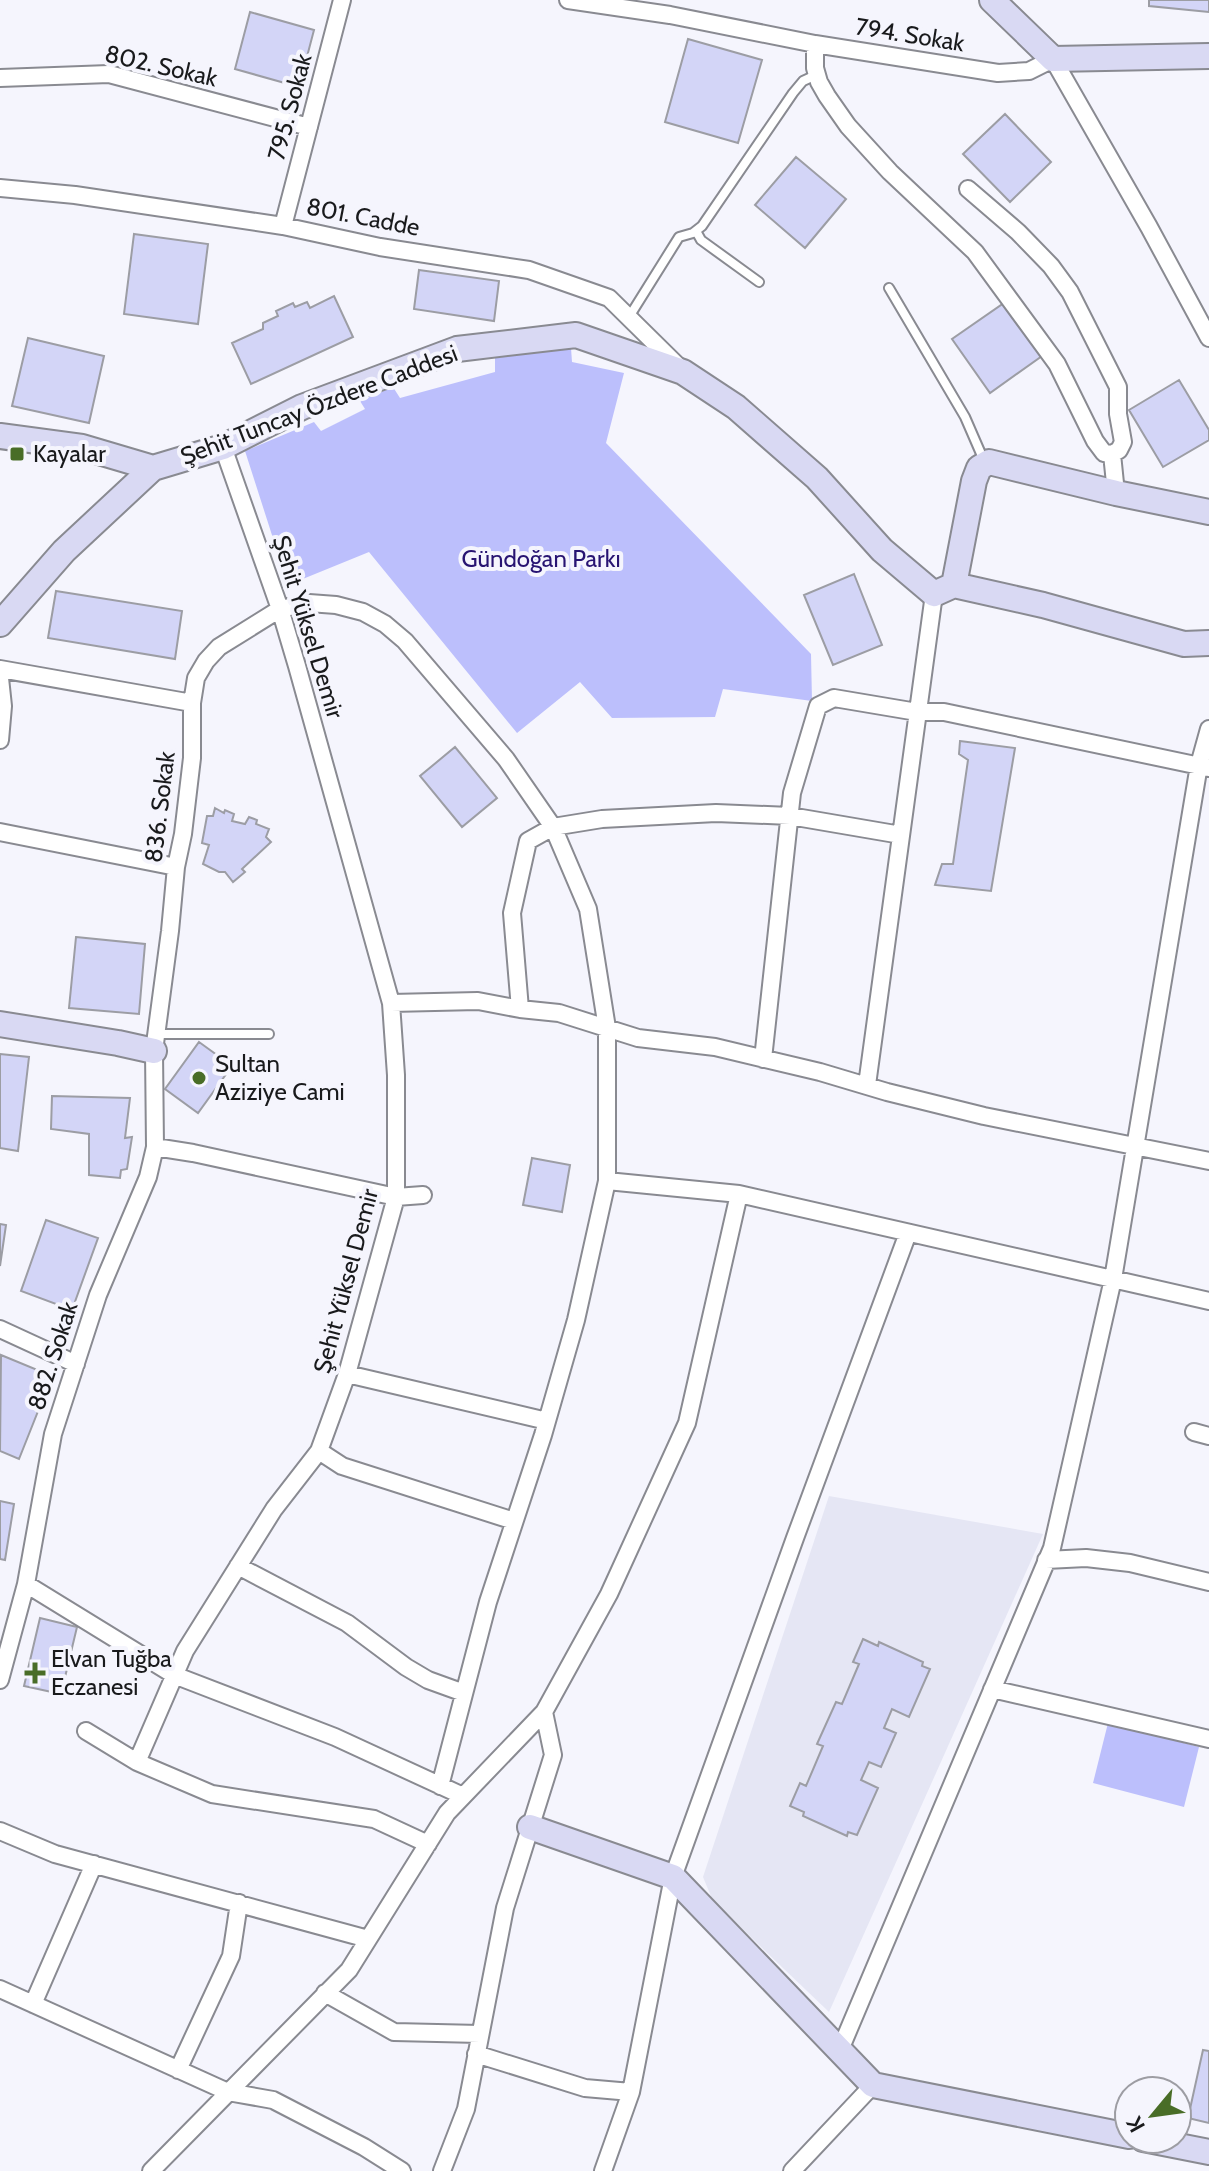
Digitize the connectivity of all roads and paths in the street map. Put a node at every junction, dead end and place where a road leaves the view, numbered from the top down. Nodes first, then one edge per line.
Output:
1 (342, 0) edge
2 (568, 0) edge
3 (992, 0) edge
4 (815, 44) junction
5 (1209, 56) edge
6 (1053, 59) junction
7 (817, 75) junction
8 (0, 78) edge
9 (309, 127) junction
10 (0, 188) edge
11 (968, 189) dead end
12 (283, 226) junction
13 (696, 231) junction
14 (759, 282) dead end
15 (889, 288) dead end
16 (629, 317) junction
17 (1209, 338) edge
18 (683, 372) junction
19 (0, 436) edge
20 (223, 447) junction
21 (1112, 454) junction
22 (985, 463) junction
23 (153, 468) junction
24 (1116, 493) junction
25 (1209, 512) edge
26 (944, 589) junction
27 (280, 609) junction
28 (0, 624) edge
29 (1209, 643) edge
30 (0, 669) edge
31 (0, 678) edge
32 (192, 703) junction
33 (917, 712) junction
34 (1209, 729) edge
35 (0, 740) edge
36 (1204, 766) edge
37 (790, 816) junction
38 (553, 827) junction
39 (0, 832) edge
40 (901, 835) junction
41 (176, 867) junction
42 (391, 1003) junction
43 (520, 1009) junction
44 (0, 1024) edge
45 (607, 1028) junction
46 (269, 1034) dead end
47 (155, 1042) junction
48 (763, 1059) junction
49 (867, 1085) junction
50 (1134, 1145) junction
51 (155, 1147) junction
52 (1209, 1161) edge
53 (607, 1181) junction
54 (739, 1194) junction
55 (423, 1195) dead end
56 (396, 1197) junction
57 (908, 1233) junction
58 (1113, 1279) junction
59 (1209, 1301) edge
60 (0, 1329) edge
61 (76, 1364) junction
62 (347, 1374) junction
63 (547, 1421) junction
64 (319, 1451) junction
65 (514, 1521) junction
66 (1046, 1560) junction
67 (238, 1566) junction
68 (1209, 1582) edge
69 (26, 1584) junction
70 (1, 1675) edge
71 (174, 1675) junction
72 (992, 1689) junction
73 (464, 1693) junction
74 (544, 1712) junction
75 (86, 1731) dead end
76 (1209, 1739) edge
77 (137, 1762) junction
78 (440, 1786) junction
79 (463, 1796) junction
80 (530, 1827) junction
81 (0, 1831) edge
82 (428, 1844) junction
83 (94, 1864) junction
84 (673, 1877) junction
85 (239, 1903) junction
86 (368, 1939) junction
87 (0, 1989) edge
88 (325, 1993) junction
89 (33, 2004) junction
90 (480, 2034) junction
91 (840, 2050) junction
92 (476, 2054) junction
93 (178, 2070) junction
94 (873, 2085) junction
95 (228, 2092) junction
96 (631, 2092) junction
97 (1113, 2133) edge
98 (151, 2171) edge
99 (402, 2171) edge
100 (442, 2171) edge
101 (603, 2171) edge
102 (792, 2171) edge

1 - 9 street, 795. Sokak
2 - 4 street, 794. Sokak
3 - 6 street
4 - 6 street, 794. Sokak
4 - 7 street
5 - 6 street
6 - 17 street
7 - 13 lane
7 - 21 street
8 - 9 street, 802. Sokak
9 - 12 street, 795. Sokak
10 - 12 street, 801. Cadde
11 - 21 street
12 - 16 street, 801. Cadde
13 - 14 lane
13 - 16 lane
15 - 22 lane
16 - 18 street, 801. Cadde
18 - 20 street, Şehit Tuncay Özdere Caddesi
18 - 26 street, Şehit Tuncay Özdere Caddesi
19 - 23 street, Şehit Tuncay Özdere Caddesi
20 - 23 street, Şehit Tuncay Özdere Caddesi
20 - 27 street, Şehit Yüksel Demir
21 - 24 street
22 - 24 street
22 - 26 street
23 - 28 street
24 - 25 street
26 - 29 street
26 - 33 street
27 - 32 street, 836. Sokak
27 - 38 street
27 - 42 street, Şehit Yüksel Demir
30 - 32 street
31 - 35 street
32 - 41 street, 836. Sokak
33 - 36 street
33 - 37 street
33 - 40 street
34 - 36 street
36 - 50 street
37 - 38 street
37 - 40 street
37 - 48 street
38 - 43 street
38 - 45 street
39 - 41 street
40 - 49 street
41 - 47 street, 836. Sokak
42 - 43 street
42 - 56 street, Şehit Yüksel Demir
43 - 45 street
44 - 47 street
45 - 48 street
45 - 53 street
46 - 47 lane
47 - 51 street, 882. Sokak
48 - 49 street
49 - 50 street
50 - 52 street
50 - 58 street
51 - 56 street
51 - 61 street, 882. Sokak
53 - 54 street
53 - 63 street
54 - 57 street
54 - 74 street
55 - 56 street
56 - 62 street, Şehit Yüksel Demir
57 - 58 street
57 - 84 street
58 - 59 street
58 - 66 street
60 - 61 street
61 - 69 street, 882. Sokak
62 - 63 street
62 - 64 street, Şehit Yüksel Demir
63 - 65 street
64 - 65 street
64 - 67 street, Şehit Yüksel Demir
65 - 73 street
66 - 68 street
66 - 72 street
67 - 71 street, Şehit Yüksel Demir
67 - 73 street
69 - 70 street, 882. Sokak
69 - 71 street
71 - 77 street, Şehit Yüksel Demir
71 - 78 street
72 - 76 street
72 - 91 street
73 - 78 street
74 - 79 street
74 - 80 street
75 - 77 street
77 - 82 street
78 - 79 street
79 - 82 street
80 - 84 street
80 - 90 street
81 - 83 street
82 - 86 street
83 - 85 street
83 - 89 street
84 - 91 street
84 - 96 street
85 - 86 street
85 - 93 street
86 - 88 street
87 - 89 street
88 - 90 street
88 - 95 street
89 - 93 street
90 - 92 street
91 - 94 street
92 - 96 street
92 - 100 street
93 - 95 street
94 - 97 street
94 - 102 street
95 - 98 street
95 - 99 street
96 - 101 street

